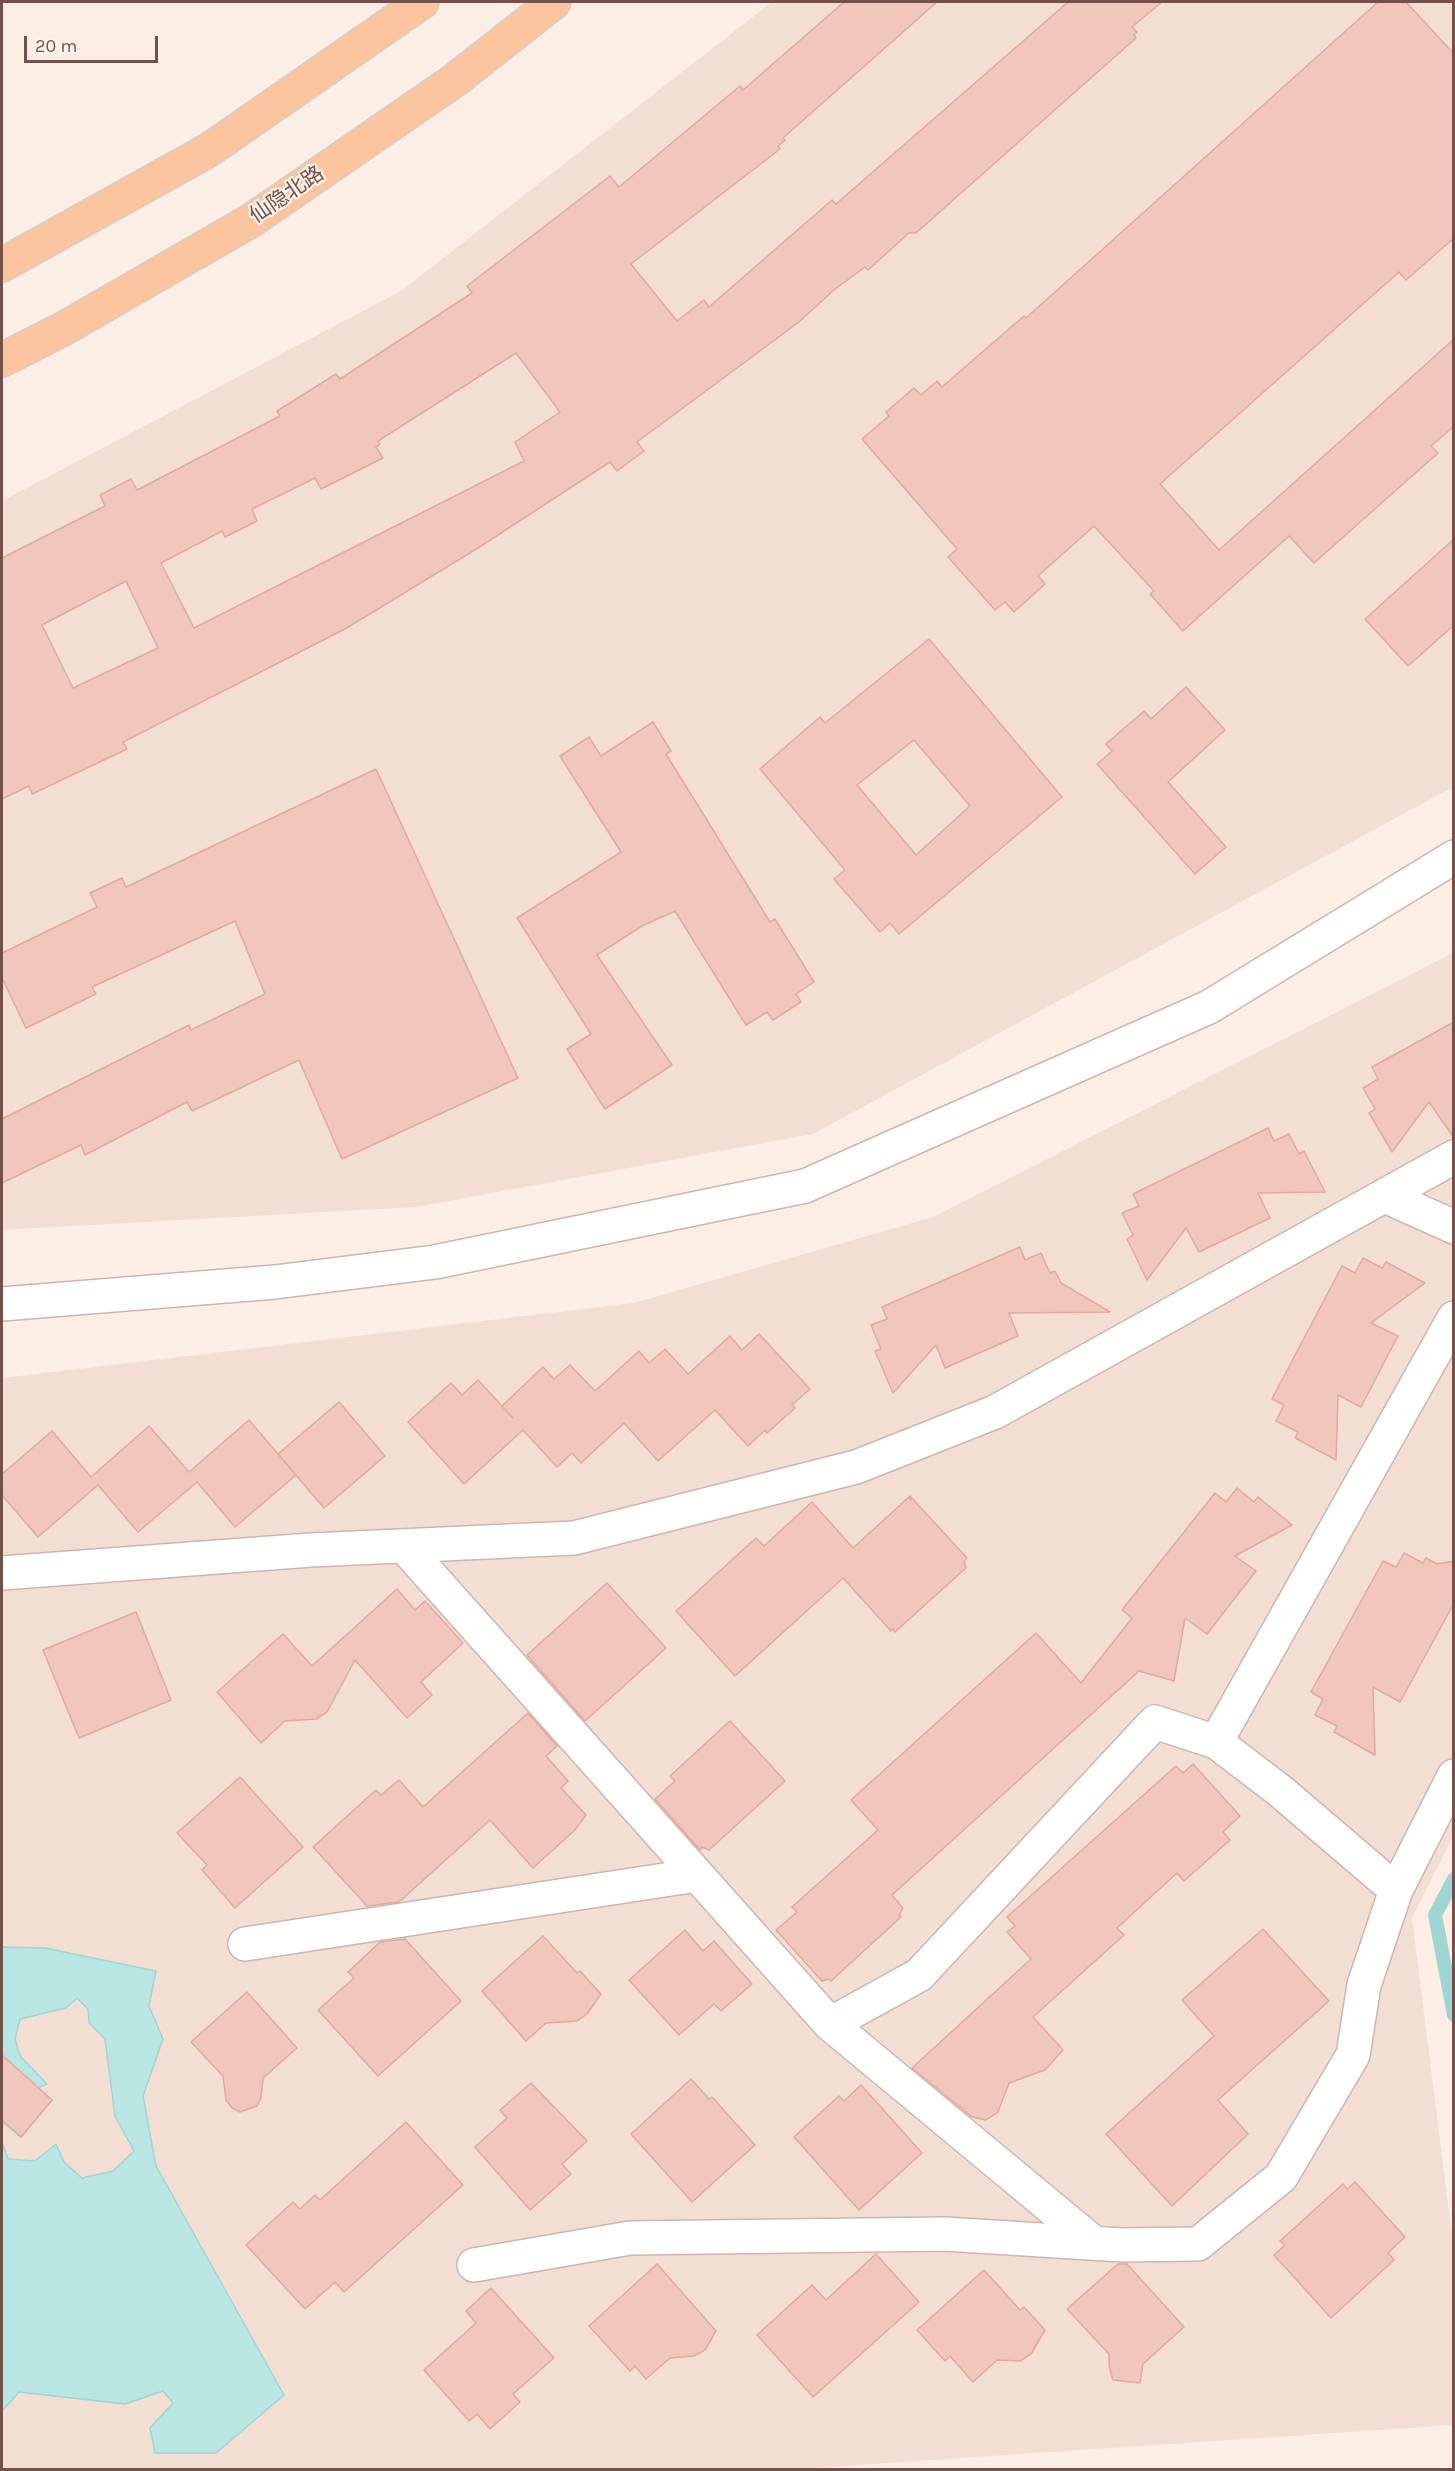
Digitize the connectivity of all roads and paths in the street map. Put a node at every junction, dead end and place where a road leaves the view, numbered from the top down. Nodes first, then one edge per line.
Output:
1 (422, 2) edge
2 (554, 2) edge
3 (2, 265) edge
4 (2, 360) edge
5 (1454, 857) edge
6 (1454, 1157) edge
7 (1385, 1196) junction
8 (1454, 1227) edge
9 (2, 1304) edge
10 (1454, 1318) edge
11 (404, 1546) junction
12 (2, 1573) edge
13 (1216, 1742) junction
14 (1454, 1776) edge
15 (697, 1875) junction
16 (1396, 1890) junction
17 (245, 1944) dead end
18 (830, 2024) junction
19 (1094, 2243) junction
20 (474, 2265) dead end

1 - 3 main road
2 - 4 main road, 仙隐北路
5 - 9 street
6 - 7 street
7 - 8 street
7 - 11 street
10 - 13 street
11 - 12 street
11 - 15 street
13 - 16 street
13 - 18 street
14 - 16 street
15 - 17 street
15 - 18 street
16 - 19 street
18 - 19 street
19 - 20 street

